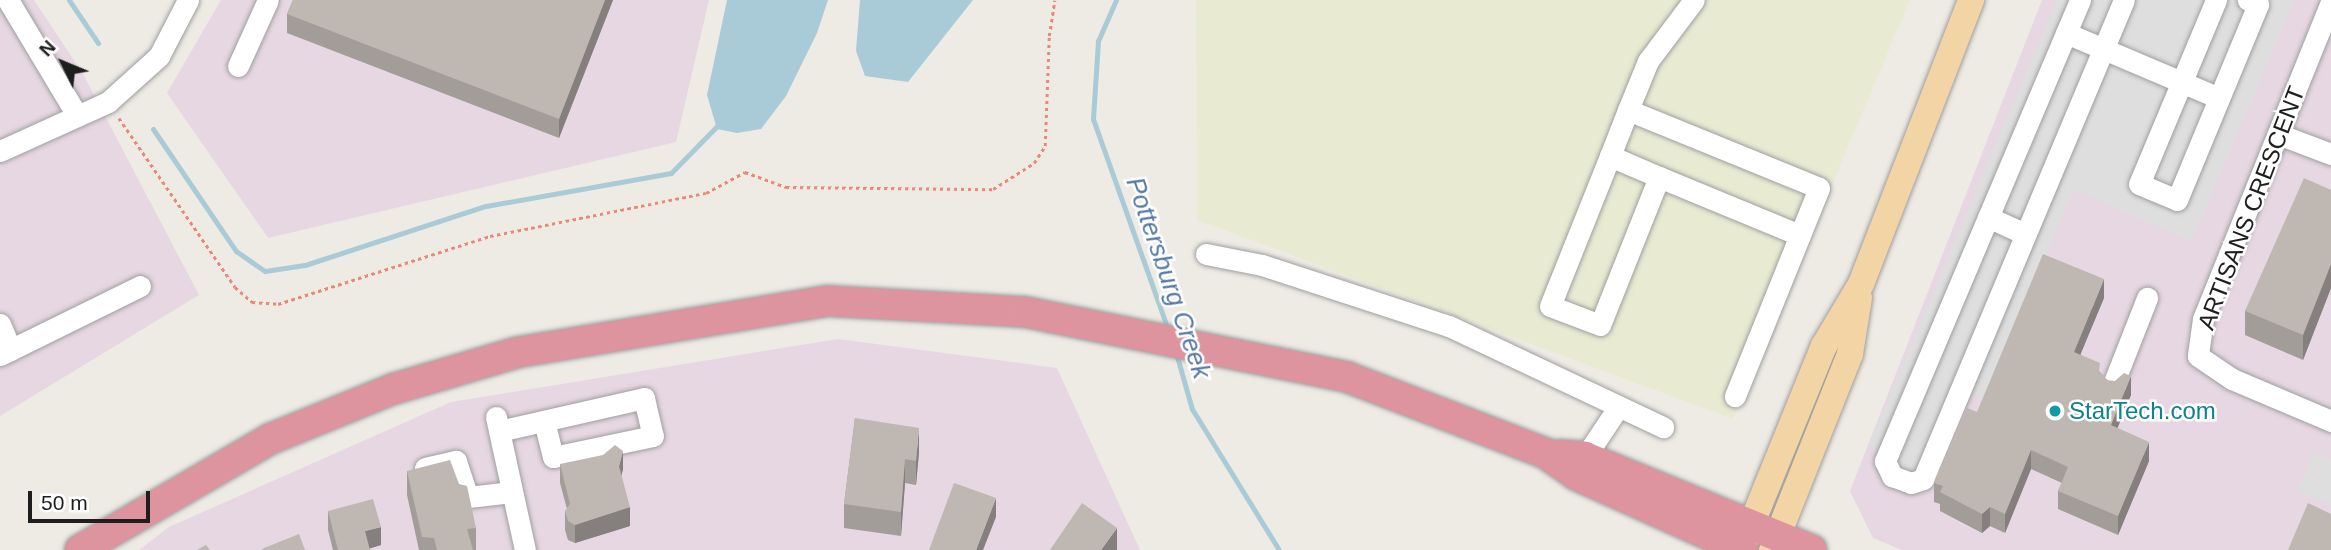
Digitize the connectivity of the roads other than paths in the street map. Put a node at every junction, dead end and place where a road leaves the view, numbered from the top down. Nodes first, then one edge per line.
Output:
1 (8, 0) edge
2 (187, 0) edge
3 (268, 0) edge
4 (1694, 0) edge
5 (1971, 0) edge
6 (2080, 0) edge
7 (2124, 0) edge
8 (2216, 0) edge
9 (2248, 0) edge
10 (2331, 2) edge
11 (2066, 33) junction
12 (2103, 50) junction
13 (239, 66) dead end
14 (2182, 82) junction
15 (2219, 98) junction
16 (1628, 110) junction
17 (75, 112) dead end
18 (2278, 134) junction
19 (0, 151) edge
20 (2331, 154) edge
21 (1610, 156) junction
22 (1659, 177) junction
23 (1989, 217) junction
24 (2025, 234) junction
25 (1800, 235) junction
26 (1206, 254) dead end
27 (1861, 284) junction
28 (139, 286) dead end
29 (2147, 298) dead end
30 (0, 324) edge
31 (6, 353) edge
32 (2112, 387) edge
33 (1735, 396) dead end
34 (1616, 409) junction
35 (544, 421) junction
36 (2331, 421) edge
37 (1663, 427) dead end
38 (1545, 453) junction
39 (1585, 457) junction
40 (414, 471) edge
41 (512, 492) junction
42 (1744, 543) edge
43 (1776, 543) edge
44 (80, 550) edge
45 (525, 550) edge
46 (1812, 550) edge

1 - 17 street
2 - 19 street
3 - 13 street
4 - 16 street
5 - 27 main road
6 - 11 street
7 - 12 street
8 - 14 street
9 - 15 street
10 - 18 street, ARTISANS CRESCENT
11 - 12 street
11 - 23 street
12 - 14 street
12 - 24 street
14 - 15 street
14 - 15 street
16 - 21 street
16 - 25 street
18 - 20 street
18 - 36 street, ARTISANS CRESCENT
21 - 22 street
21 - 22 street
22 - 25 street
23 - 24 street
23 - 24 street
25 - 33 street
26 - 34 street
27 - 42 main road
27 - 43 main road
28 - 31 street
29 - 32 street
30 - 31 street
34 - 37 street
34 - 39 street
35 - 35 street
35 - 41 street
38 - 39 highway
38 - 42 highway
38 - 44 highway
39 - 42 highway
40 - 41 street
41 - 45 street
42 - 43 highway
43 - 46 highway

